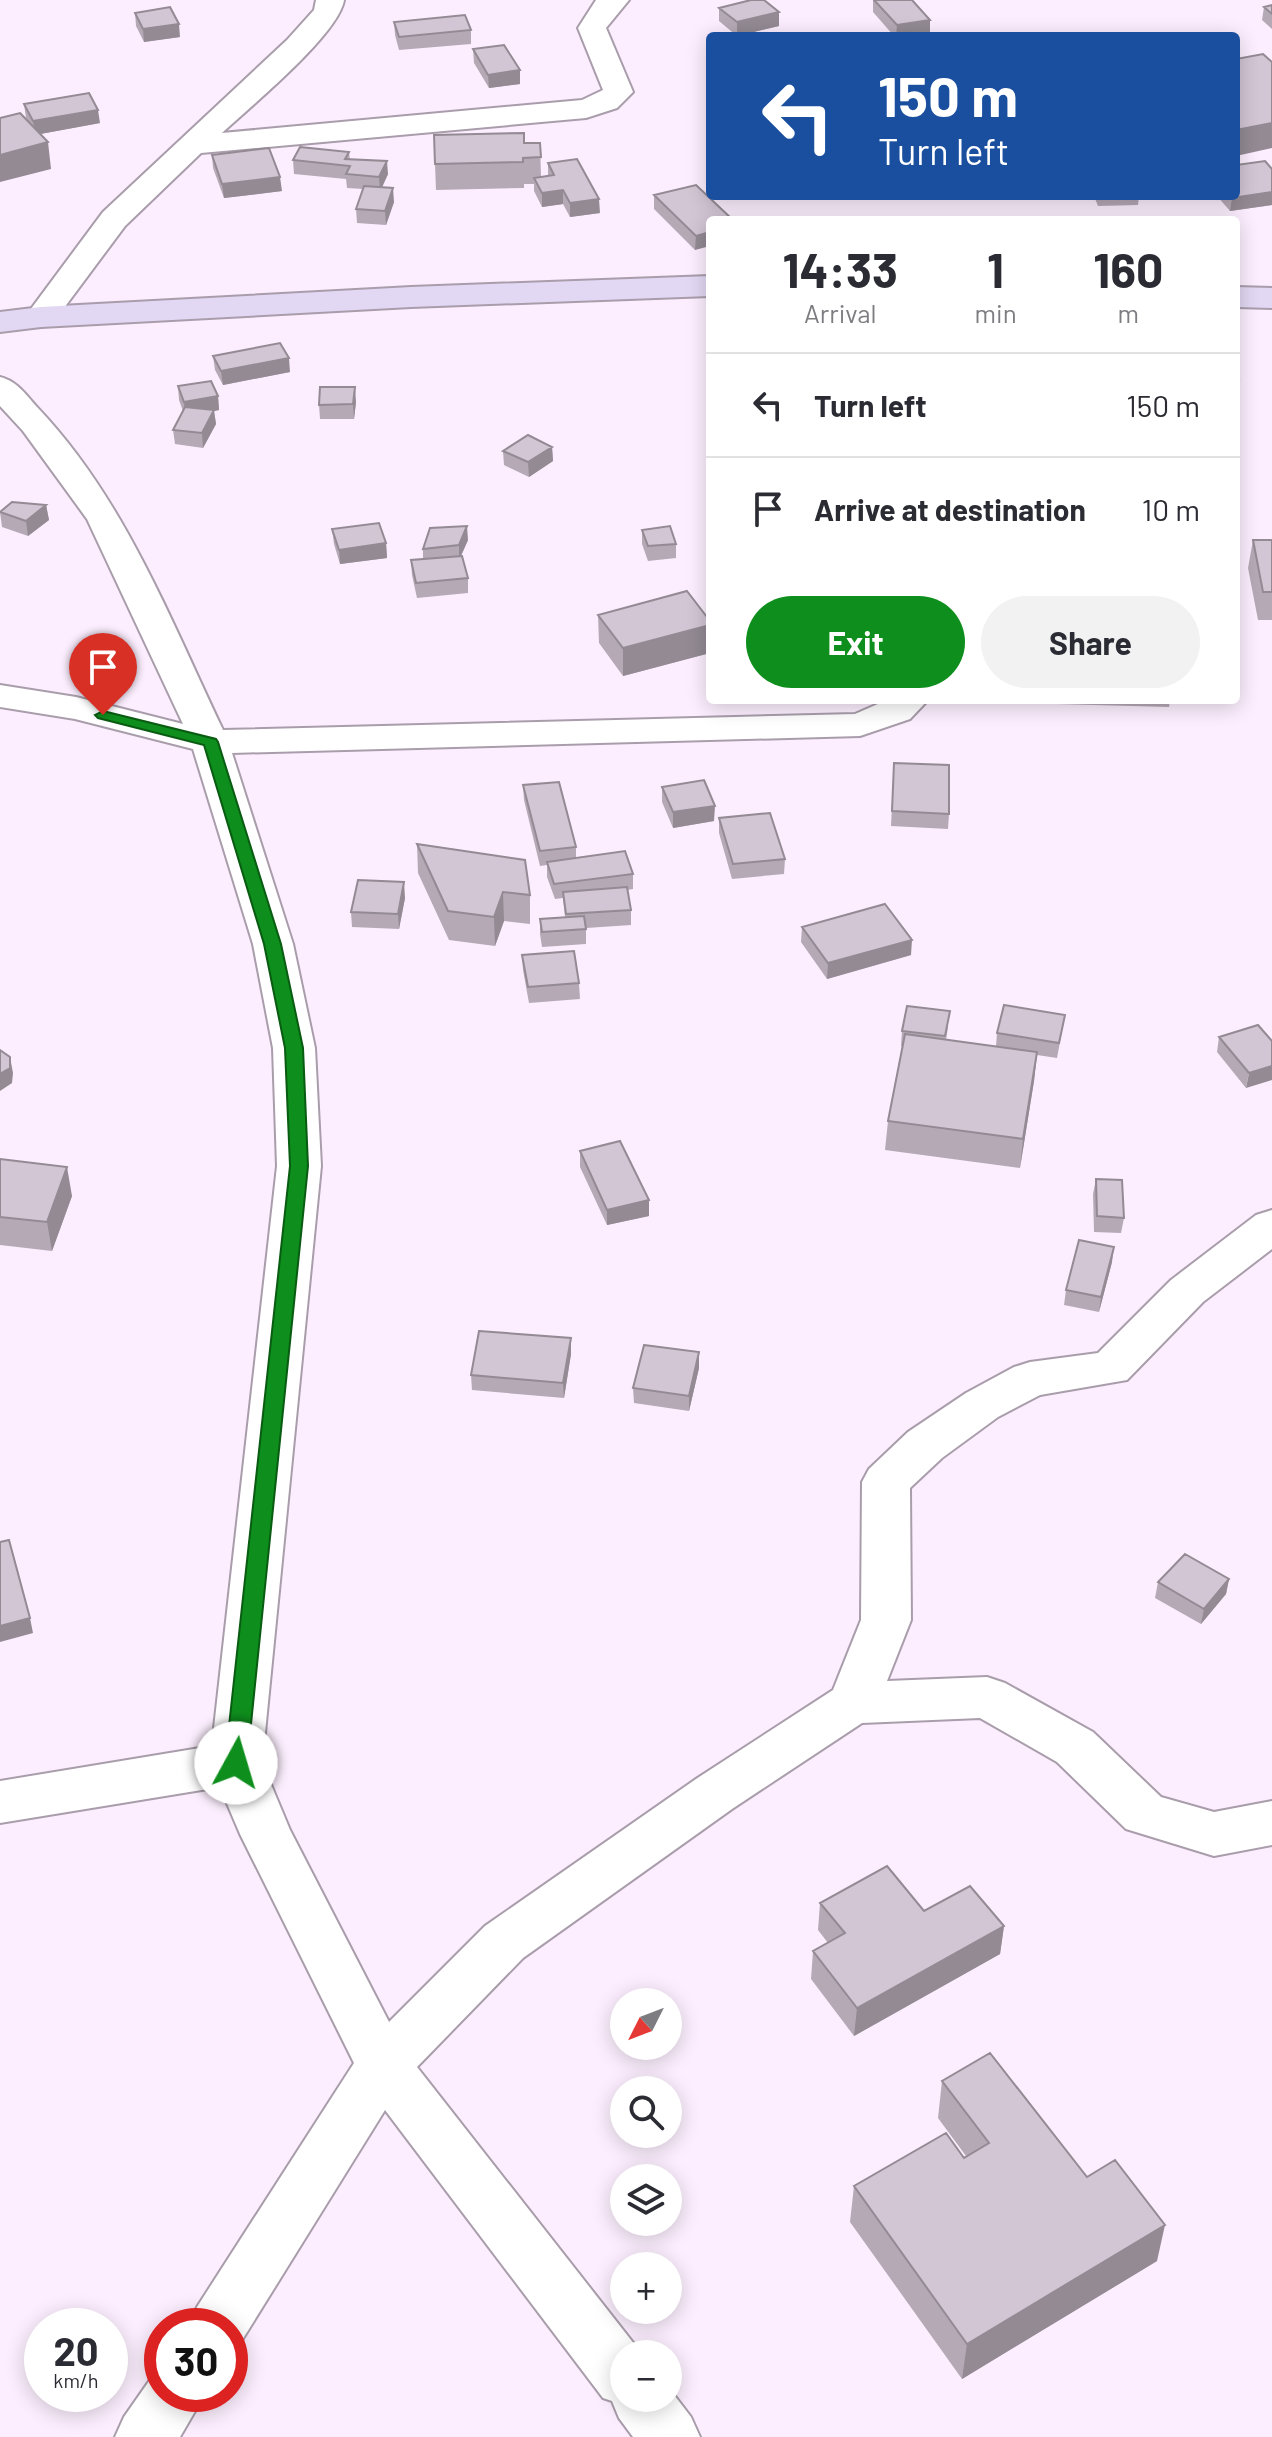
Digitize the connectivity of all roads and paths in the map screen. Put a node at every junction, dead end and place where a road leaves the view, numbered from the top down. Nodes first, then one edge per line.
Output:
1 (330, 0) edge
2 (615, 0) edge
3 (193, 145) junction
4 (706, 286) edge
5 (1240, 297) edge
6 (1272, 298) edge
7 (41, 317) junction
8 (0, 322) edge
9 (0, 387) edge
10 (0, 696) edge
11 (905, 704) edge
12 (210, 742) junction
13 (1272, 1226) edge
14 (853, 1703) junction
15 (236, 1763) junction
16 (0, 1802) edge
17 (1272, 1823) edge
18 (383, 2065) junction
19 (229, 2308) edge
20 (610, 2360) edge
21 (162, 2412) edge
22 (651, 2412) edge
23 (145, 2437) edge
24 (670, 2437) edge

1 - 3 street
2 - 3 street
3 - 7 street
4 - 7 street
5 - 6 street
7 - 8 street
9 - 12 street
10 - 12 street
11 - 12 street
12 - 15 street
13 - 14 street
14 - 17 street
14 - 18 street
15 - 16 street
15 - 18 street
18 - 19 street
18 - 20 street
21 - 23 street
22 - 24 street

